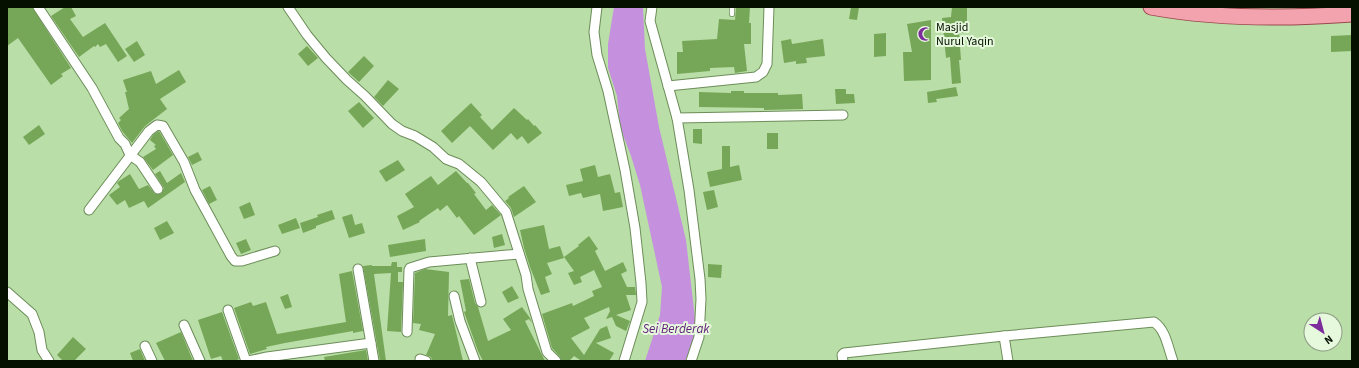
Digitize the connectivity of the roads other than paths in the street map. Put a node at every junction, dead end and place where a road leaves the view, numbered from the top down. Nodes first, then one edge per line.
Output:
1 (38, 7) edge
2 (288, 7) edge
3 (597, 7) edge
4 (652, 7) edge
5 (732, 7) edge
6 (769, 7) edge
7 (1151, 7) edge
8 (1177, 9) edge
9 (732, 14) dead end
10 (1352, 14) edge
11 (668, 86) junction
12 (843, 115) dead end
13 (677, 118) junction
14 (130, 155) junction
15 (158, 189) dead end
16 (89, 210) dead end
17 (275, 251) dead end
18 (519, 254) junction
19 (470, 258) junction
20 (358, 269) dead end
21 (7, 292) edge
22 (454, 296) dead end
23 (480, 302) dead end
24 (228, 310) dead end
25 (184, 325) dead end
26 (407, 332) dead end
27 (1004, 336) junction
28 (371, 343) junction
29 (145, 346) dead end
30 (268, 359) edge
31 (49, 361) edge
32 (152, 361) edge
33 (200, 361) edge
34 (247, 361) edge
35 (374, 361) edge
36 (475, 361) edge
37 (556, 361) edge
38 (624, 361) edge
39 (691, 361) edge
40 (843, 361) edge
41 (1008, 361) edge
42 (1173, 361) edge

1 - 14 street
2 - 18 street
3 - 38 street
4 - 11 street
5 - 9 lane
6 - 11 street
7 - 8 main road
8 - 10 main road
11 - 13 street
12 - 13 street
13 - 39 street
14 - 15 street
14 - 16 street
14 - 17 street
18 - 19 street
18 - 37 street
19 - 23 street
19 - 26 street
20 - 28 street
21 - 31 street
22 - 36 street
24 - 34 street
25 - 33 street
27 - 40 street
27 - 41 street
27 - 42 street
28 - 30 street
28 - 35 street
29 - 32 street
30 - 34 street

